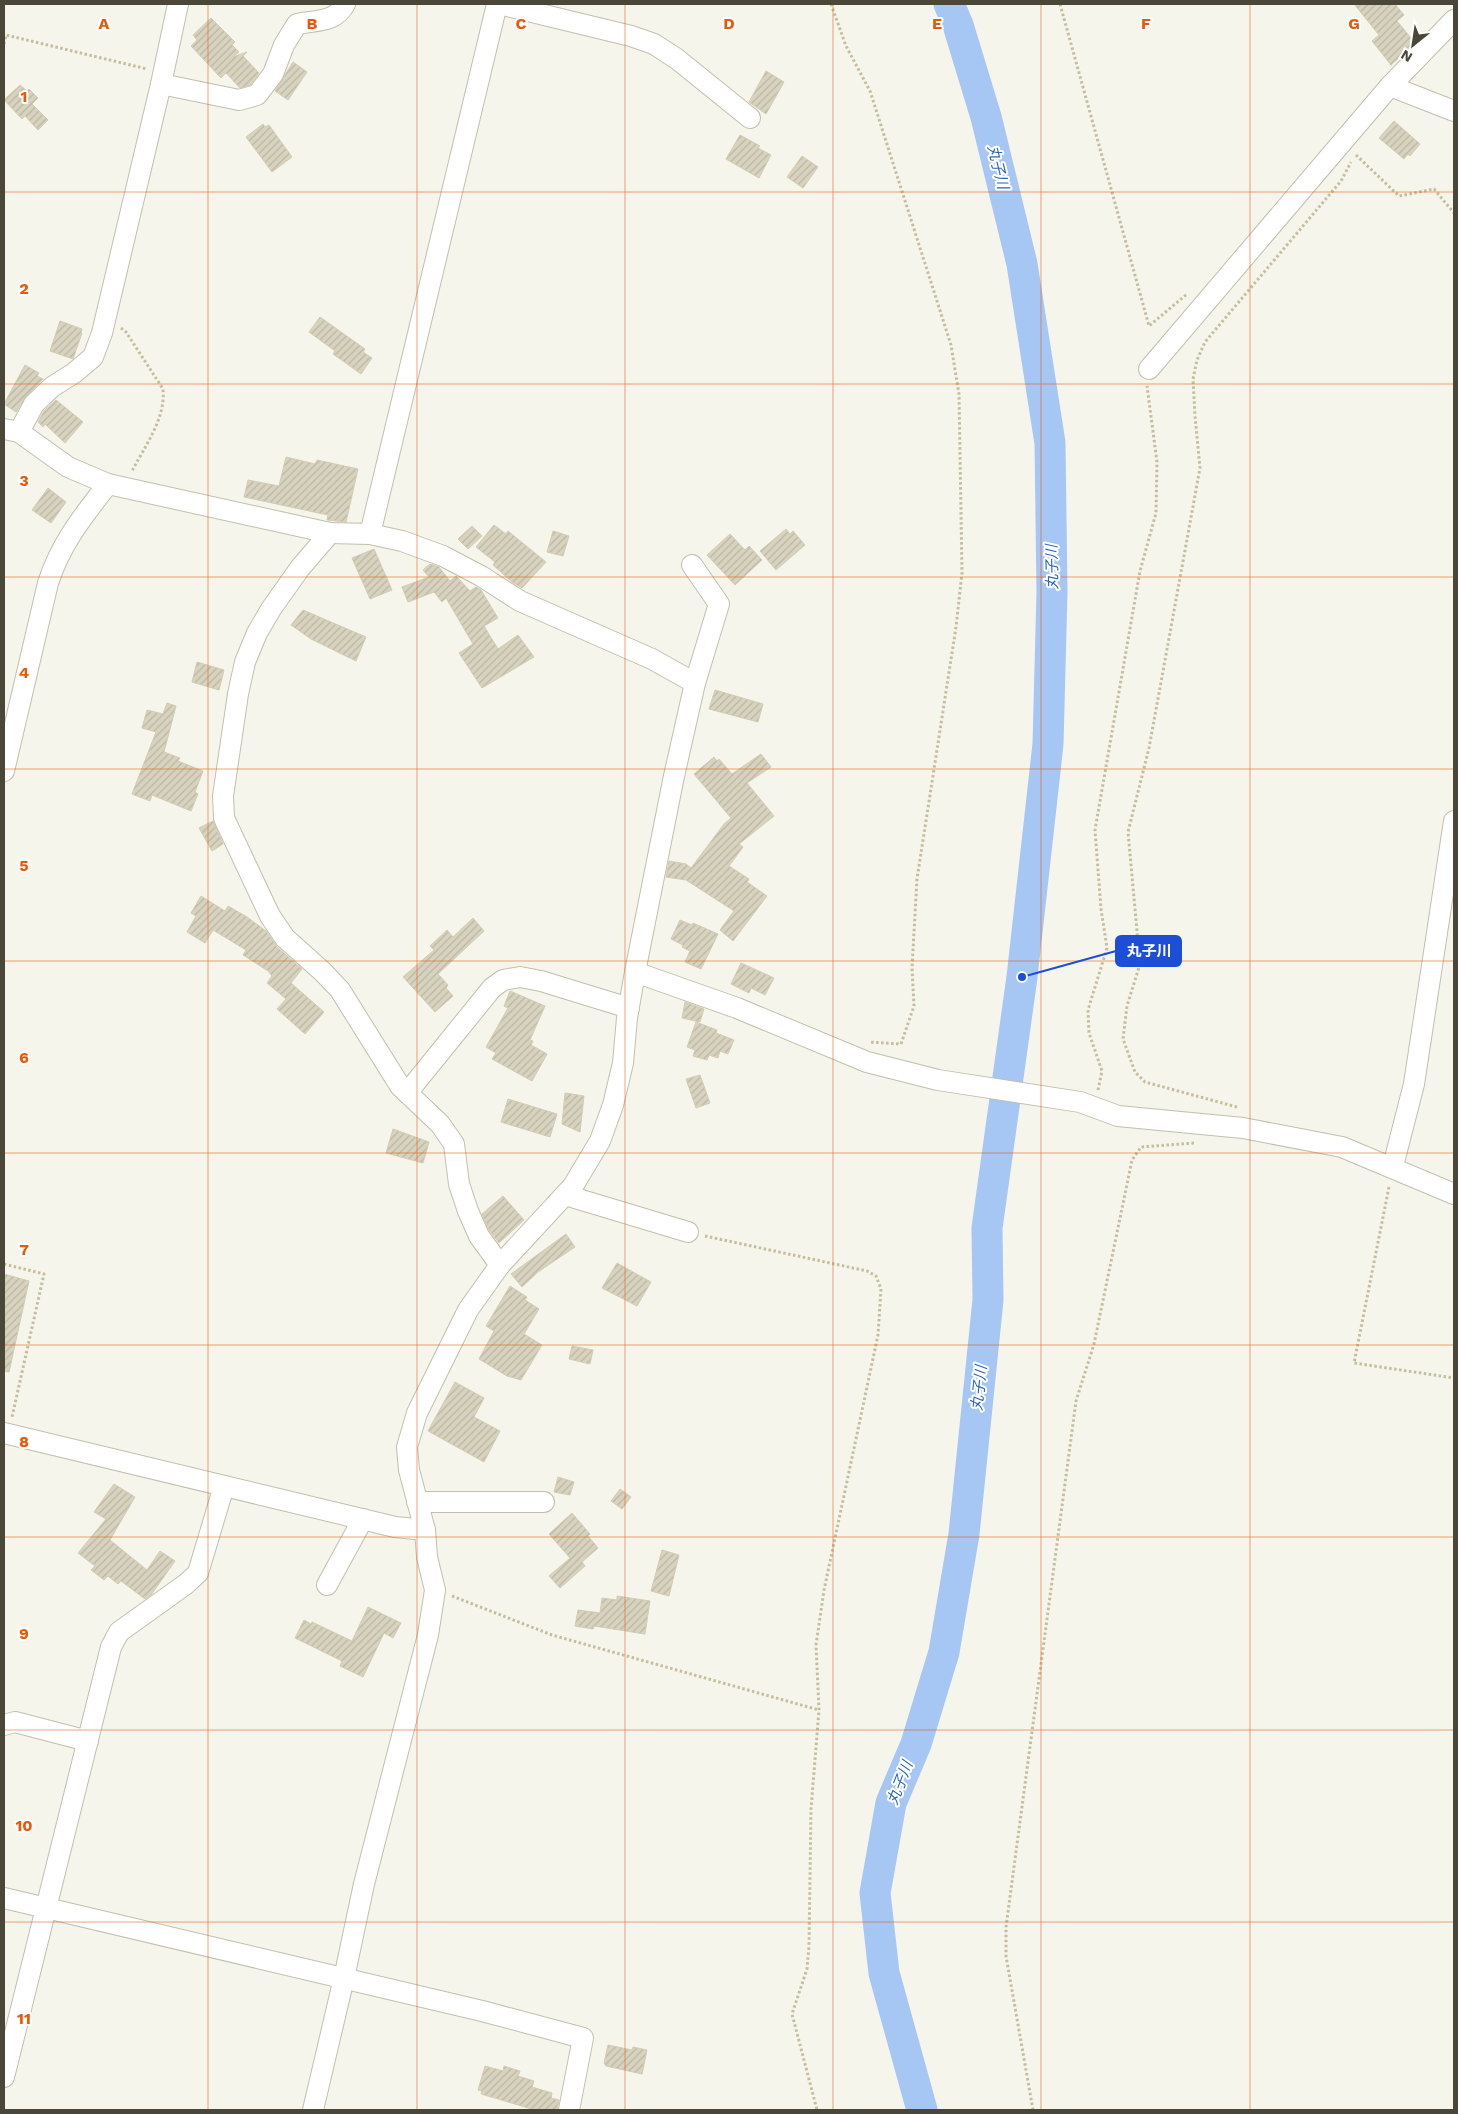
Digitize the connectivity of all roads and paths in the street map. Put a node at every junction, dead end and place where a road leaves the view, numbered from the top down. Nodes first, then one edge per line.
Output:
1 (178, 4) edge
2 (345, 4) edge
3 (498, 4) edge
4 (831, 4) edge
5 (1060, 4) edge
6 (1454, 20) edge
7 (4, 44) edge
8 (163, 79) junction
9 (1390, 86) junction
10 (1454, 111) edge
11 (750, 118) dead end
12 (1454, 212) edge
13 (1208, 298) junction
14 (105, 321) junction
15 (1149, 369) joint
16 (12, 430) edge
17 (116, 486) junction
18 (330, 533) junction
19 (370, 534) junction
20 (692, 565) dead end
21 (694, 683) junction
22 (4, 771) edge
23 (1454, 821) edge
24 (635, 972) junction
25 (629, 1008) junction
26 (863, 1041) dead end
27 (408, 1093) junction
28 (1088, 1105) junction
29 (1232, 1126) junction
30 (1197, 1143) dead end
31 (1392, 1166) junction
32 (1454, 1194) edge
33 (564, 1196) junction
34 (688, 1232) joint
35 (4, 1264) edge
36 (500, 1265) junction
37 (1454, 1378) edge
38 (6, 1433) edge
39 (224, 1486) junction
40 (417, 1502) junction
41 (544, 1502) dead end
42 (363, 1519) junction
43 (425, 1530) junction
44 (327, 1584) dead end
45 (435, 1590) junction
46 (819, 1710) junction
47 (4, 1725) edge
48 (88, 1741) junction
49 (4, 1898) edge
50 (45, 1908) junction
51 (344, 1978) junction
52 (4, 2077) edge
53 (313, 2110) edge
54 (569, 2110) edge
55 (817, 2110) edge
56 (1033, 2110) edge

1 - 8 street
2 - 8 street
3 - 11 street
3 - 19 street
4 - 26 path
5 - 13 path
6 - 9 street
7 - 8 path
8 - 14 street
9 - 10 street
9 - 13 street
12 - 29 path
13 - 15 street
14 - 16 street
14 - 17 path
15 - 28 path
16 - 17 street
17 - 18 street
17 - 22 street
18 - 19 street
18 - 27 street
19 - 21 street
20 - 21 street
21 - 24 street
23 - 31 street
24 - 25 street
24 - 28 street
25 - 27 street
25 - 33 street
27 - 36 street
28 - 29 street
29 - 31 street
30 - 56 path
31 - 32 street
31 - 37 path
33 - 34 street
33 - 36 street
34 - 46 path
35 - 38 path
36 - 40 street
38 - 39 street
39 - 42 street
39 - 48 street
40 - 41 street
40 - 43 street
42 - 43 street
42 - 44 street
43 - 45 street
45 - 46 path
45 - 51 street
46 - 55 path
47 - 48 street
48 - 50 street
49 - 50 street
50 - 51 street
50 - 52 street
51 - 53 street
51 - 54 street

